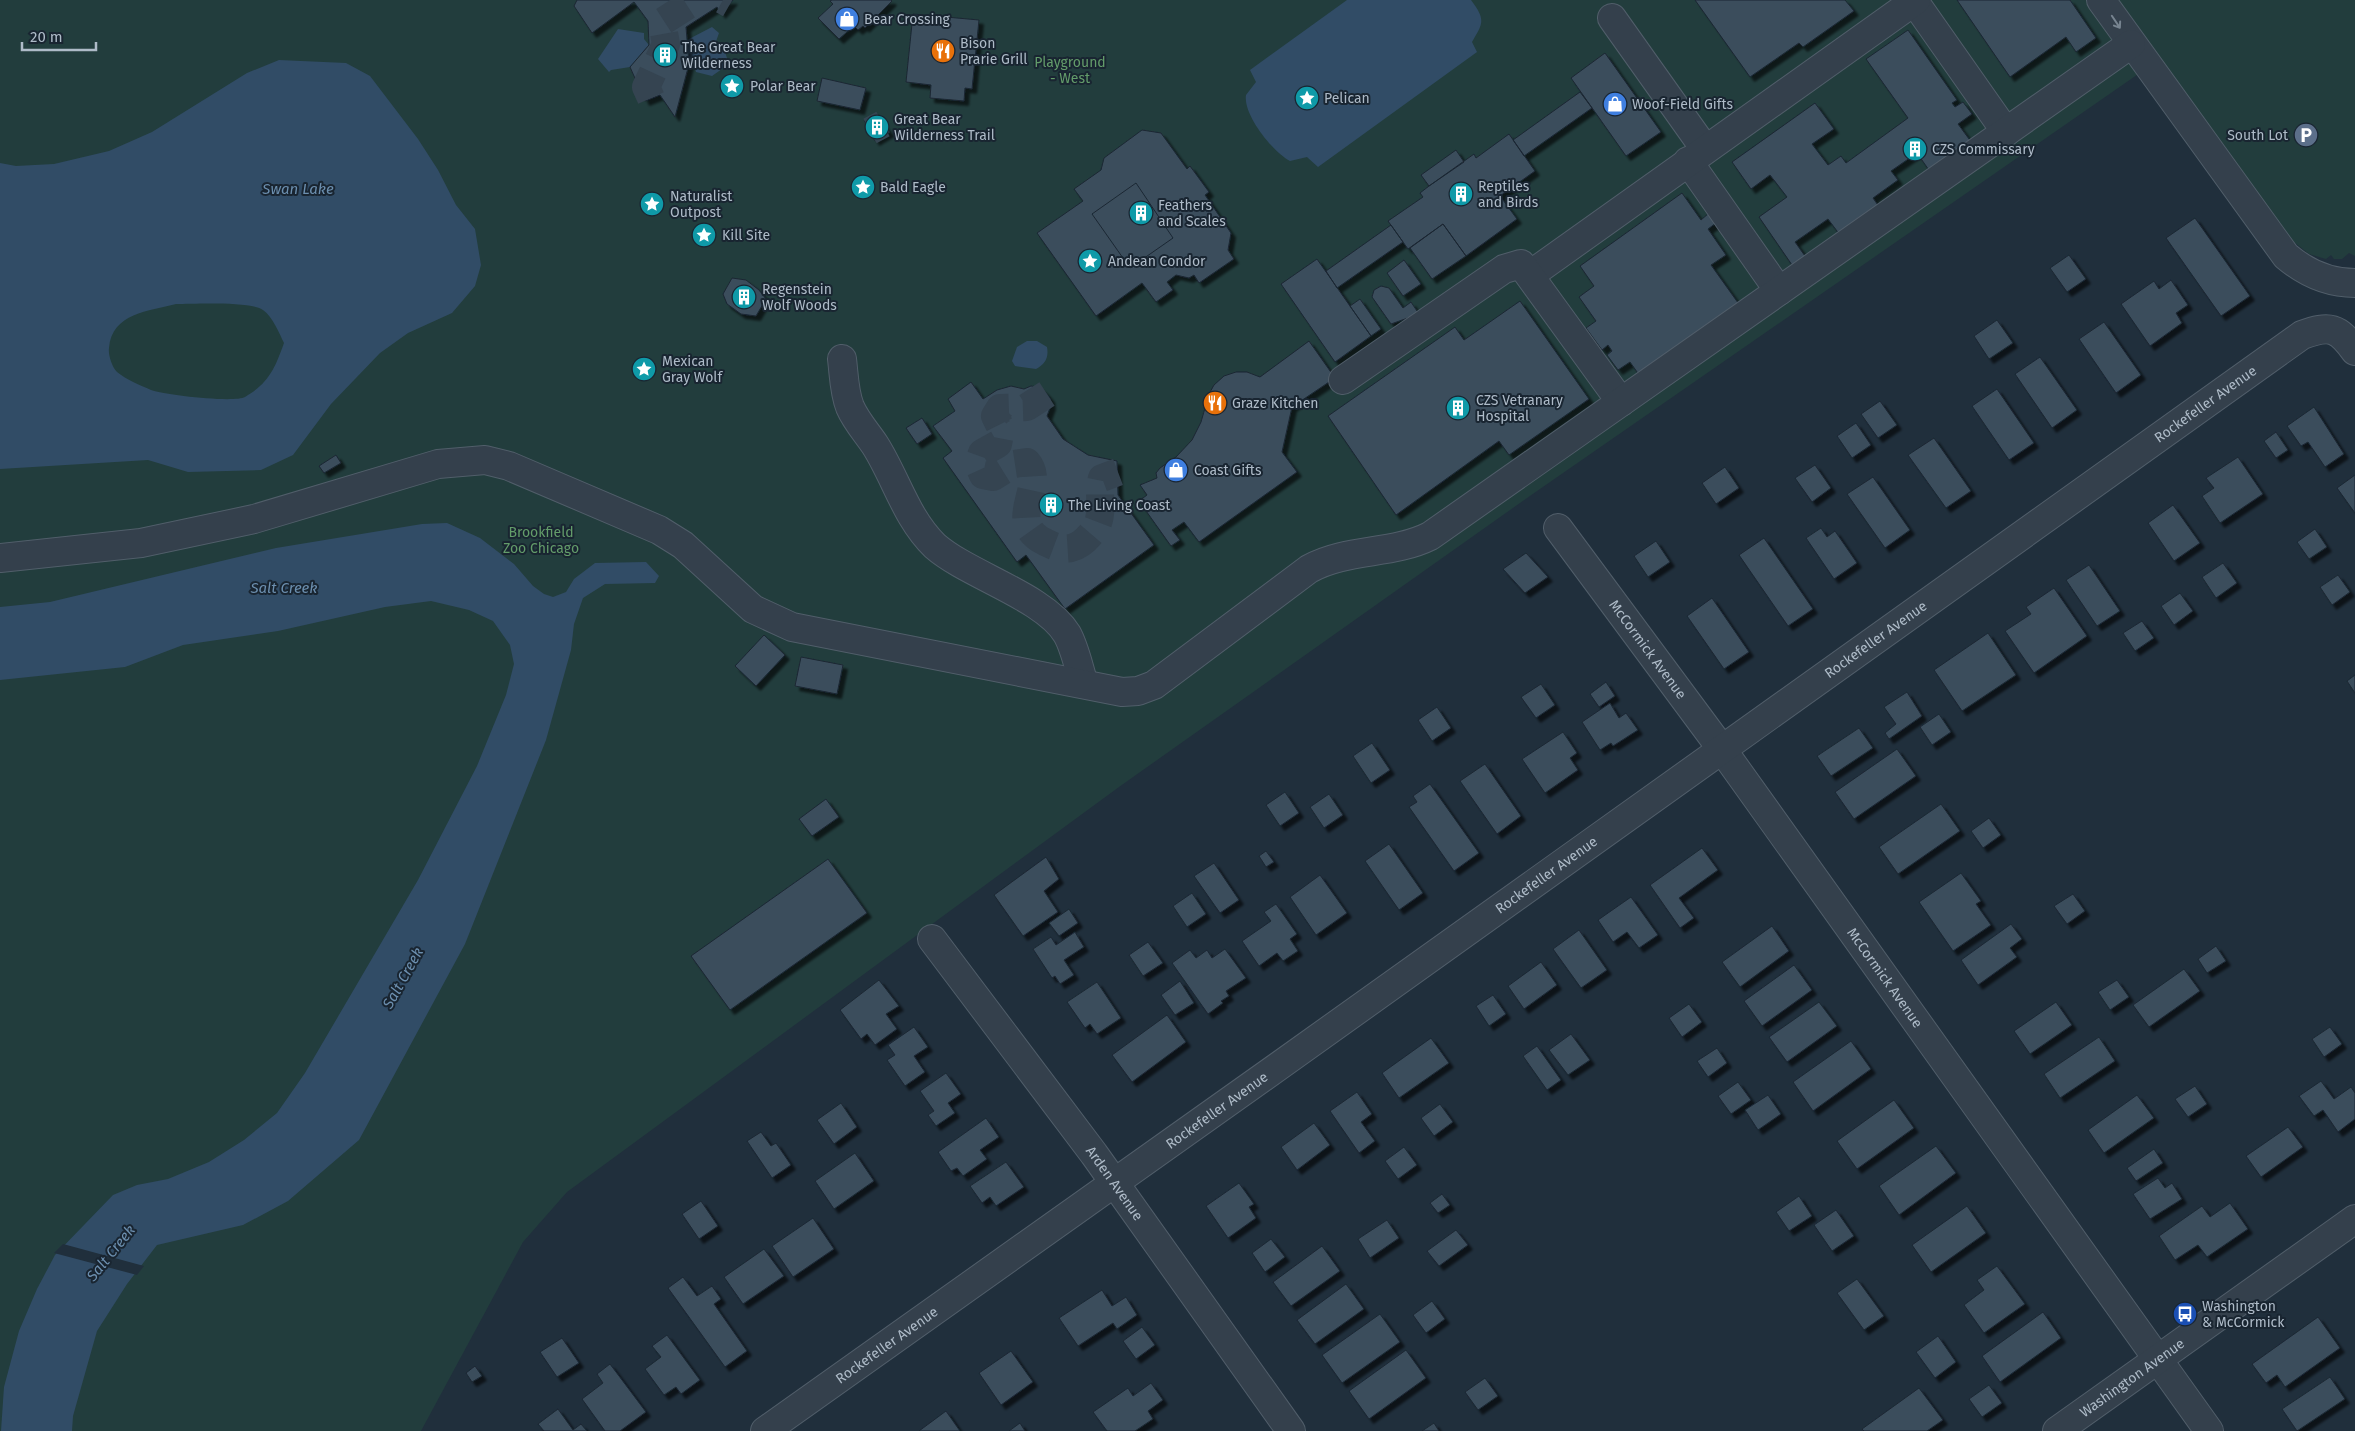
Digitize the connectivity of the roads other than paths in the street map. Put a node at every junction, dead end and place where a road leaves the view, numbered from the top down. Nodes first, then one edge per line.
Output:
1 (2101, 0) edge
2 (1915, 1) edge
3 (1612, 18) dead end
4 (2131, 44) junction
5 (2006, 132) junction
6 (1696, 155) junction
7 (1530, 274) junction
8 (2355, 283) edge
9 (1779, 291) junction
10 (2355, 351) edge
11 (842, 359) dead end
12 (1343, 380) dead end
13 (1621, 402) junction
14 (1558, 528) dead end
15 (0, 558) edge
16 (1084, 684) junction
17 (1721, 748) junction
18 (932, 939) dead end
19 (1115, 1184) junction
20 (2355, 1219) edge
21 (2158, 1359) junction
22 (765, 1431) edge
23 (1291, 1431) edge
24 (2057, 1431) edge
25 (2209, 1431) edge

1 -> 4 street
2 - 5 street
2 - 6 street
3 - 6 street
4 - 5 street
4 - 8 street
5 - 9 street
6 - 7 street
6 - 9 street
7 - 12 street
7 - 13 street
9 - 13 street
10 - 17 street, Rockefeller Avenue
11 - 16 street
13 - 16 street
14 - 17 street, McCormick Avenue
15 - 16 street
17 - 19 street, Rockefeller Avenue
17 - 21 street, McCormick Avenue
18 - 19 street, Arden Avenue
19 - 22 street, Rockefeller Avenue
19 - 23 street, Arden Avenue
20 - 21 street, Washington Avenue
21 - 24 street, Washington Avenue
21 - 25 street, McCormick Avenue

